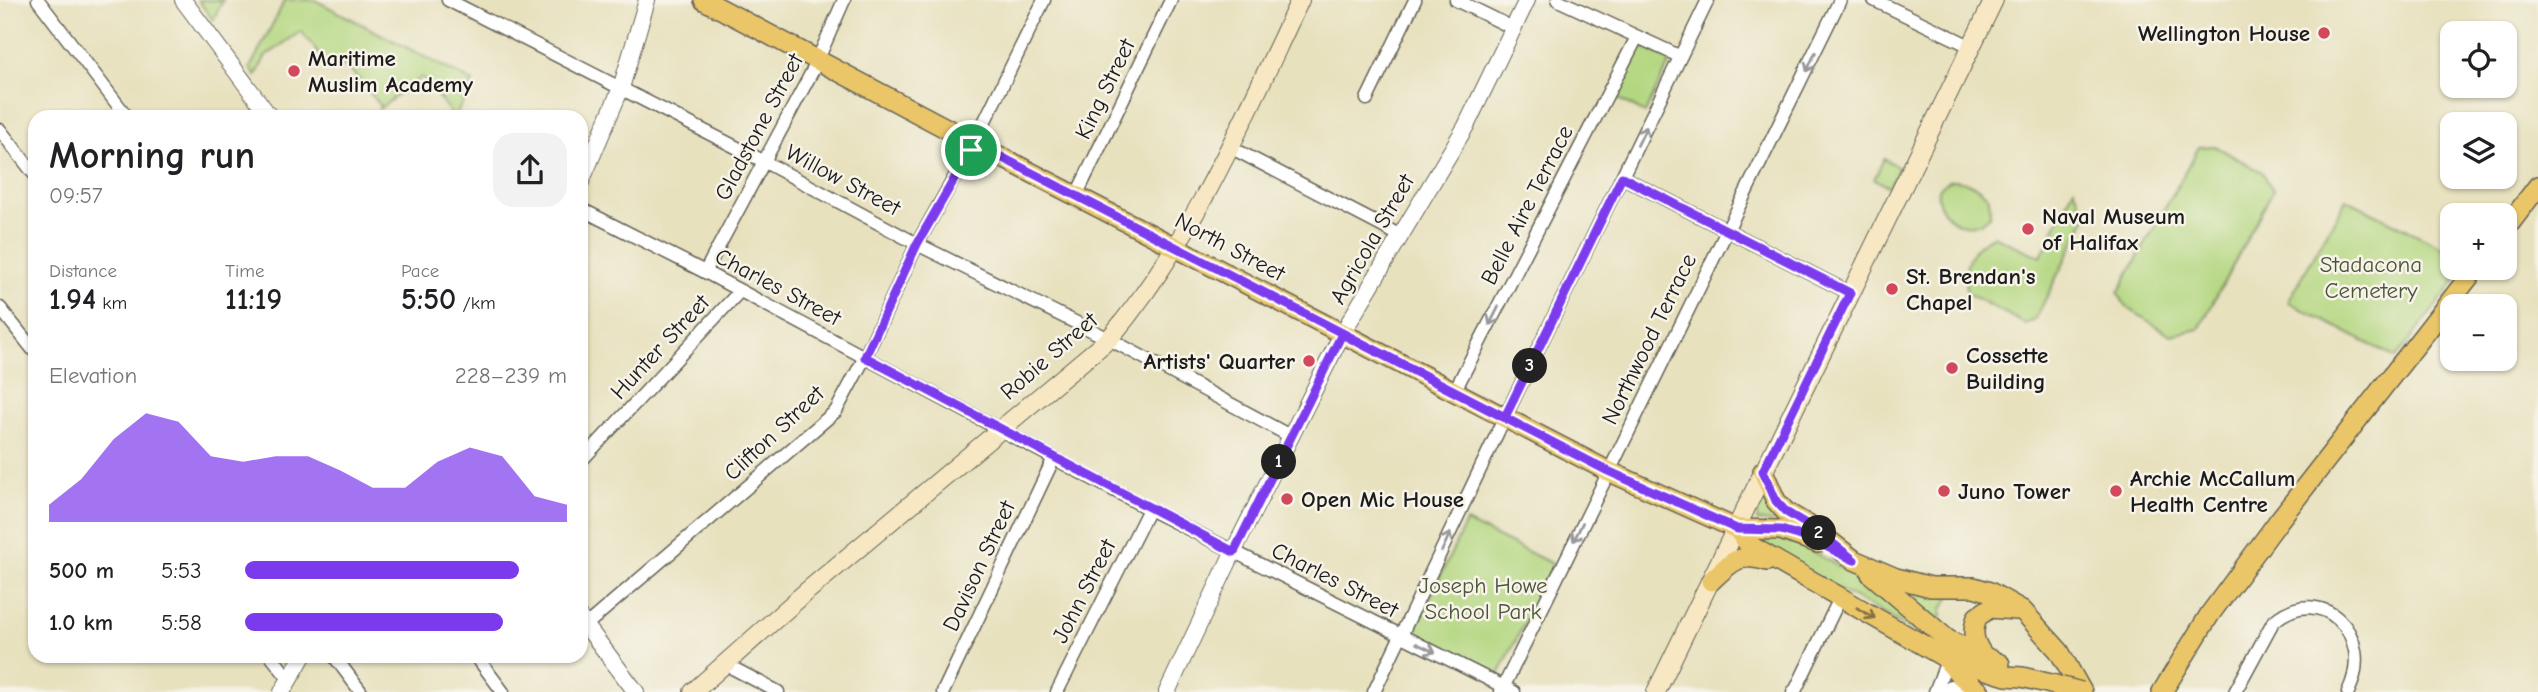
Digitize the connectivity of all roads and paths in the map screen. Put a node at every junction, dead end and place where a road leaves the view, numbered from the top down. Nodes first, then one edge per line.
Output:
1 (38, 0) edge
2 (183, 0) edge
3 (448, 0) edge
4 (647, 0) edge
5 (704, 0) edge
6 (844, 0) edge
7 (1044, 0) edge
8 (1171, 0) edge
9 (1300, 0) edge
10 (1416, 0) edge
11 (1456, 0) edge
12 (1527, 0) edge
13 (1559, 0) edge
14 (1708, 0) edge
15 (1840, 0) edge
16 (1874, 0) edge
17 (1994, 0) edge
18 (1513, 29) junction
19 (1637, 37) junction
20 (1972, 47) junction
21 (1679, 57) junction
22 (819, 60) junction
23 (621, 88) junction
24 (1367, 99) dead end
25 (122, 110) edge
26 (265, 110) edge
27 (0, 130) edge
28 (974, 143) junction
29 (1230, 147) junction
30 (765, 162) junction
31 (28, 165) edge
32 (588, 166) edge
33 (1622, 177) junction
34 (2538, 186) edge
35 (1076, 196) junction
36 (588, 212) edge
37 (2517, 214) edge
38 (1727, 229) junction
39 (1401, 236) junction
40 (917, 244) junction
41 (1176, 246) junction
42 (705, 272) junction
43 (2467, 280) edge
44 (740, 291) junction
45 (1850, 293) junction
46 (0, 309) edge
47 (1342, 334) junction
48 (1109, 339) junction
49 (28, 343) edge
50 (865, 357) junction
51 (1454, 391) junction
52 (1505, 417) junction
53 (1001, 429) junction
54 (1292, 437) junction
55 (588, 454) edge
56 (1054, 458) junction
57 (1608, 471) junction
58 (1763, 471) junction
59 (1149, 509) junction
60 (1737, 529) junction
61 (1234, 552) junction
62 (1854, 560) junction
63 (1785, 567) junction
64 (1711, 581) junction
65 (1840, 598) junction
66 (2022, 610) junction
67 (588, 618) edge
68 (588, 629) edge
69 (1401, 636) junction
70 (1946, 653) junction
71 (1985, 658) junction
72 (274, 663) edge
73 (299, 663) edge
74 (339, 663) edge
75 (481, 663) edge
76 (725, 664) junction
77 (2021, 684) edge
78 (285, 686) edge
79 (1976, 689) edge
80 (1506, 690) edge
81 (1171, 691) edge
82 (2080, 691) edge
83 (361, 692) edge
84 (503, 692) edge
85 (635, 692) edge
86 (693, 692) edge
87 (778, 692) edge
88 (943, 692) edge
89 (1057, 692) edge
90 (1374, 692) edge
91 (1656, 692) edge
92 (1793, 692) edge
93 (1935, 692) edge
94 (1941, 692) edge
95 (2162, 692) edge
96 (2235, 692) edge
97 (2348, 692) edge

1 - 25 street
2 - 26 street
3 - 23 street, Willow Street
4 - 23 street
5 - 22 main road, North Street
6 - 22 street, Gladstone Street
7 - 28 street, Clifton Street
8 - 35 street, King Street
9 - 29 main road, Robie Street
10 - 24 street
11 - 18 street
12 - 18 street, Agricola Street
13 - 19 street
14 - 21 street
15 -> 38 street, Northwood Terrace
16 - 20 street
17 - 20 main road
18 - 39 street, Agricola Street
19 - 21 street
19 -> 51 street, Belle Aire Terrace
20 - 45 main road
33 -> 21 street
22 - 28 main road, North Street
22 - 30 street, Gladstone Street
23 - 30 street, Willow Street
23 - 32 street
27 - 31 street
28 - 35 main road, North Street
28 - 40 street, Clifton Street
29 - 39 street
29 - 41 main road, Robie Street
30 - 40 street, Willow Street
30 - 42 street, Gladstone Street
33 - 38 street
33 - 52 street
34 - 37 main road
35 - 41 main road, North Street
36 - 42 street, Charles Street
38 - 45 street
38 - 57 street, Northwood Terrace
39 - 47 street, Agricola Street
40 - 48 street, Willow Street
40 - 50 street, Clifton Street
41 - 47 main road, North Street
41 - 48 main road, Robie Street
42 - 44 street, Charles Street
43 - 95 main road
44 - 50 street, Charles Street
44 - 55 street, Hunter Street
45 - 58 main road
46 - 49 street
47 - 51 main road, North Street
47 - 54 street, Agricola Street
48 - 53 main road, Robie Street
48 - 54 street, Willow Street
50 - 53 street, Charles Street
50 - 67 street, Clifton Street
51 - 52 main road, North Street
52 - 57 main road, North Street
69 -> 52 street
53 - 56 street, Charles Street
53 - 76 main road, Robie Street
54 - 61 street, Agricola Street
56 - 59 street, Charles Street
56 - 88 street, Davison Street
57 - 60 main road, North Street
57 -> 80 street, Northwood Terrace
58 - 60 main road
58 - 62 main road
59 - 61 street, Charles Street
59 - 89 street, John Street
60 - 62 main road, North Street
60 - 63 main road, North Street
60 - 64 main road
61 - 69 street, Charles Street
61 - 81 street, Agricola Street
62 - 66 main road
62 - 70 main road, North Street
63 - 64 main road
63 - 65 main road, North Street
64 - 91 main road
65 -> 70 main road, North Street
65 - 92 street
66 - 71 main road
66 - 82 main road
68 - 85 street
69 -> 80 street, Charles Street
69 - 90 street
70 - 71 main road
70 - 77 main road
70 - 79 main road
70 - 93 street
71 - 77 main road
72 - 78 street
73 - 78 street
74 - 83 street
75 - 84 street
76 - 86 main road, Robie Street
76 - 87 street
77 - 82 main road, bridge
79 - 94 street
96 - 97 street

